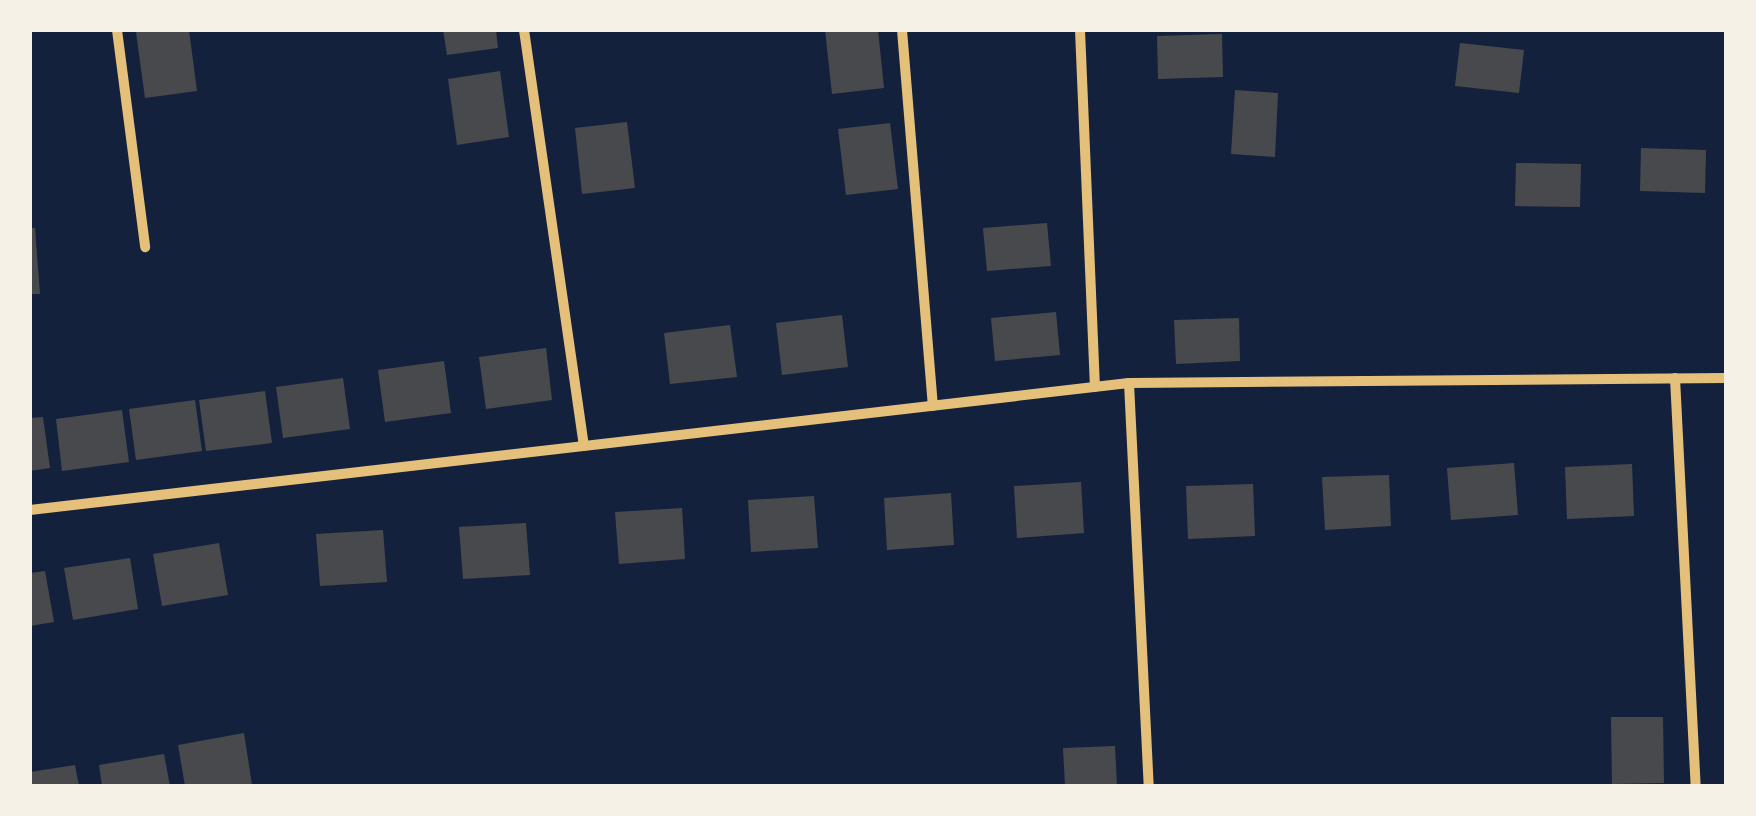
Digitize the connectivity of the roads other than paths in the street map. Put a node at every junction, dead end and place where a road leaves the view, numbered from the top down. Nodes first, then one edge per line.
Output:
1 (117, 30) edge
2 (524, 30) edge
3 (902, 30) edge
4 (1080, 30) edge
5 (144, 247) dead end
6 (1675, 378) junction
7 (1726, 378) edge
8 (1128, 383) junction
9 (1095, 387) junction
10 (933, 406) junction
11 (584, 446) junction
12 (30, 510) edge
13 (1148, 786) edge
14 (1696, 786) edge

1 - 5 street
2 - 11 street
3 - 10 street
4 - 9 street
6 - 7 street
6 - 8 street
6 - 14 street
8 - 9 street
8 - 13 street
9 - 10 street
10 - 11 street
11 - 12 street

